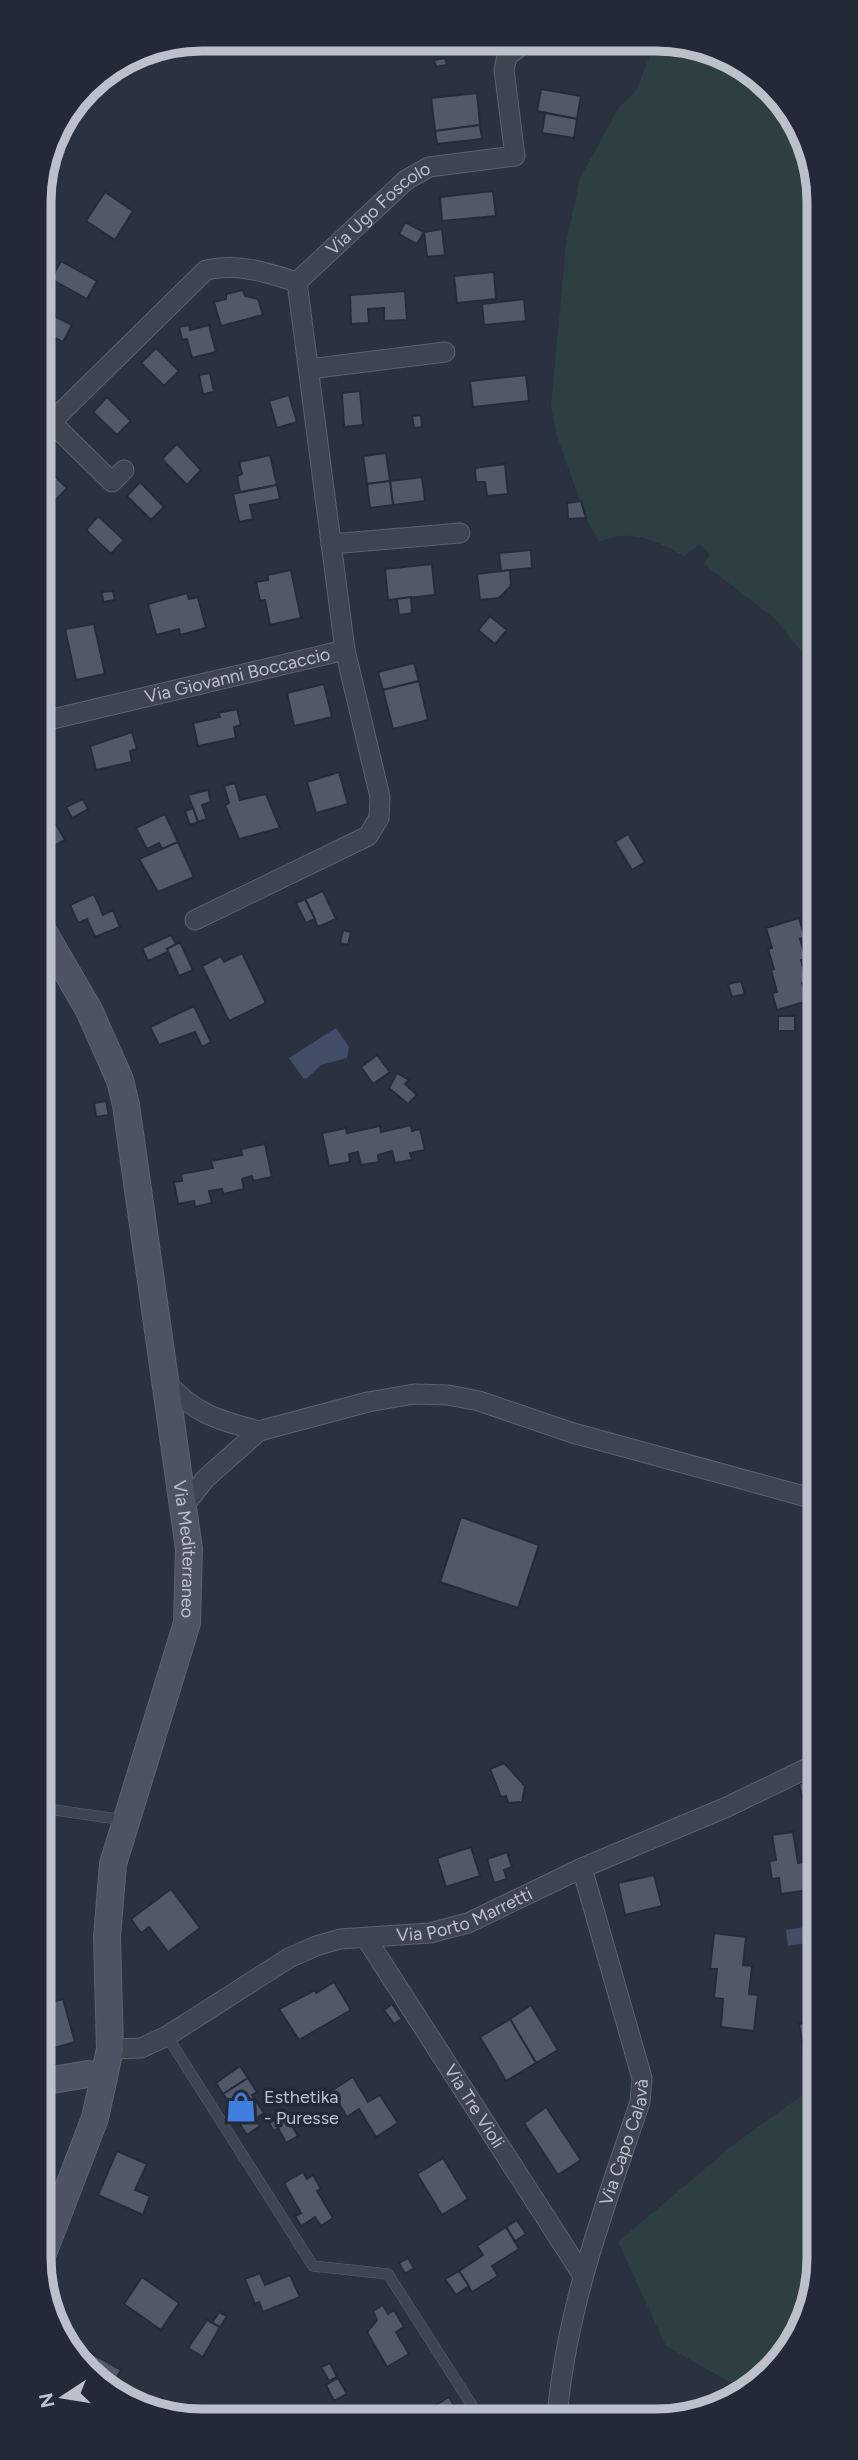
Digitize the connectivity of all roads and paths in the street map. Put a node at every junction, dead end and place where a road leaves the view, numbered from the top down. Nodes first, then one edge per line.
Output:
1 (514, 51) edge
2 (297, 282) junction
3 (445, 352) dead end
4 (309, 369) junction
5 (51, 422) edge
6 (51, 433) edge
7 (124, 470) dead end
8 (460, 533) dead end
9 (331, 544) junction
10 (345, 650) junction
11 (51, 719) edge
12 (195, 920) dead end
13 (51, 945) edge
14 (166, 1382) junction
15 (259, 1431) junction
16 (807, 1497) edge
17 (183, 1507) junction
18 (807, 1768) edge
19 (51, 1809) edge
20 (125, 1820) junction
21 (582, 1868) junction
22 (366, 1937) junction
23 (167, 2036) junction
24 (110, 2049) junction
25 (104, 2077) junction
26 (51, 2080) edge
27 (51, 2233) edge
28 (582, 2274) junction
29 (474, 2409) edge
30 (558, 2409) edge

1 - 2 street, Via Ugo Foscolo
2 - 4 street
2 - 5 street
3 - 4 street
4 - 9 street
6 - 7 street
8 - 9 street
9 - 10 street
10 - 11 street, Via Giovanni Boccaccio
10 - 12 street, Via Giovanni Boccaccio
13 - 14 street, Via Mediterraneo
14 - 15 street
14 - 17 street, Via Mediterraneo
15 - 16 street
15 - 17 street
17 - 20 street, Via Mediterraneo
18 - 21 street, Via Porto Marretti
19 - 20 lane
20 - 24 street, Via Mediterraneo
21 - 22 street, Via Porto Marretti
21 - 28 street, Via Capo Calavà
22 - 23 street, Via Porto Marretti
22 - 28 street, Via Tre Violi
23 - 24 street, Via Porto Marretti
23 - 29 lane
24 - 25 street, Via Mediterraneo
25 - 26 street
25 - 27 street, Via Mediterraneo
28 - 30 street, Via Capo Calavà

